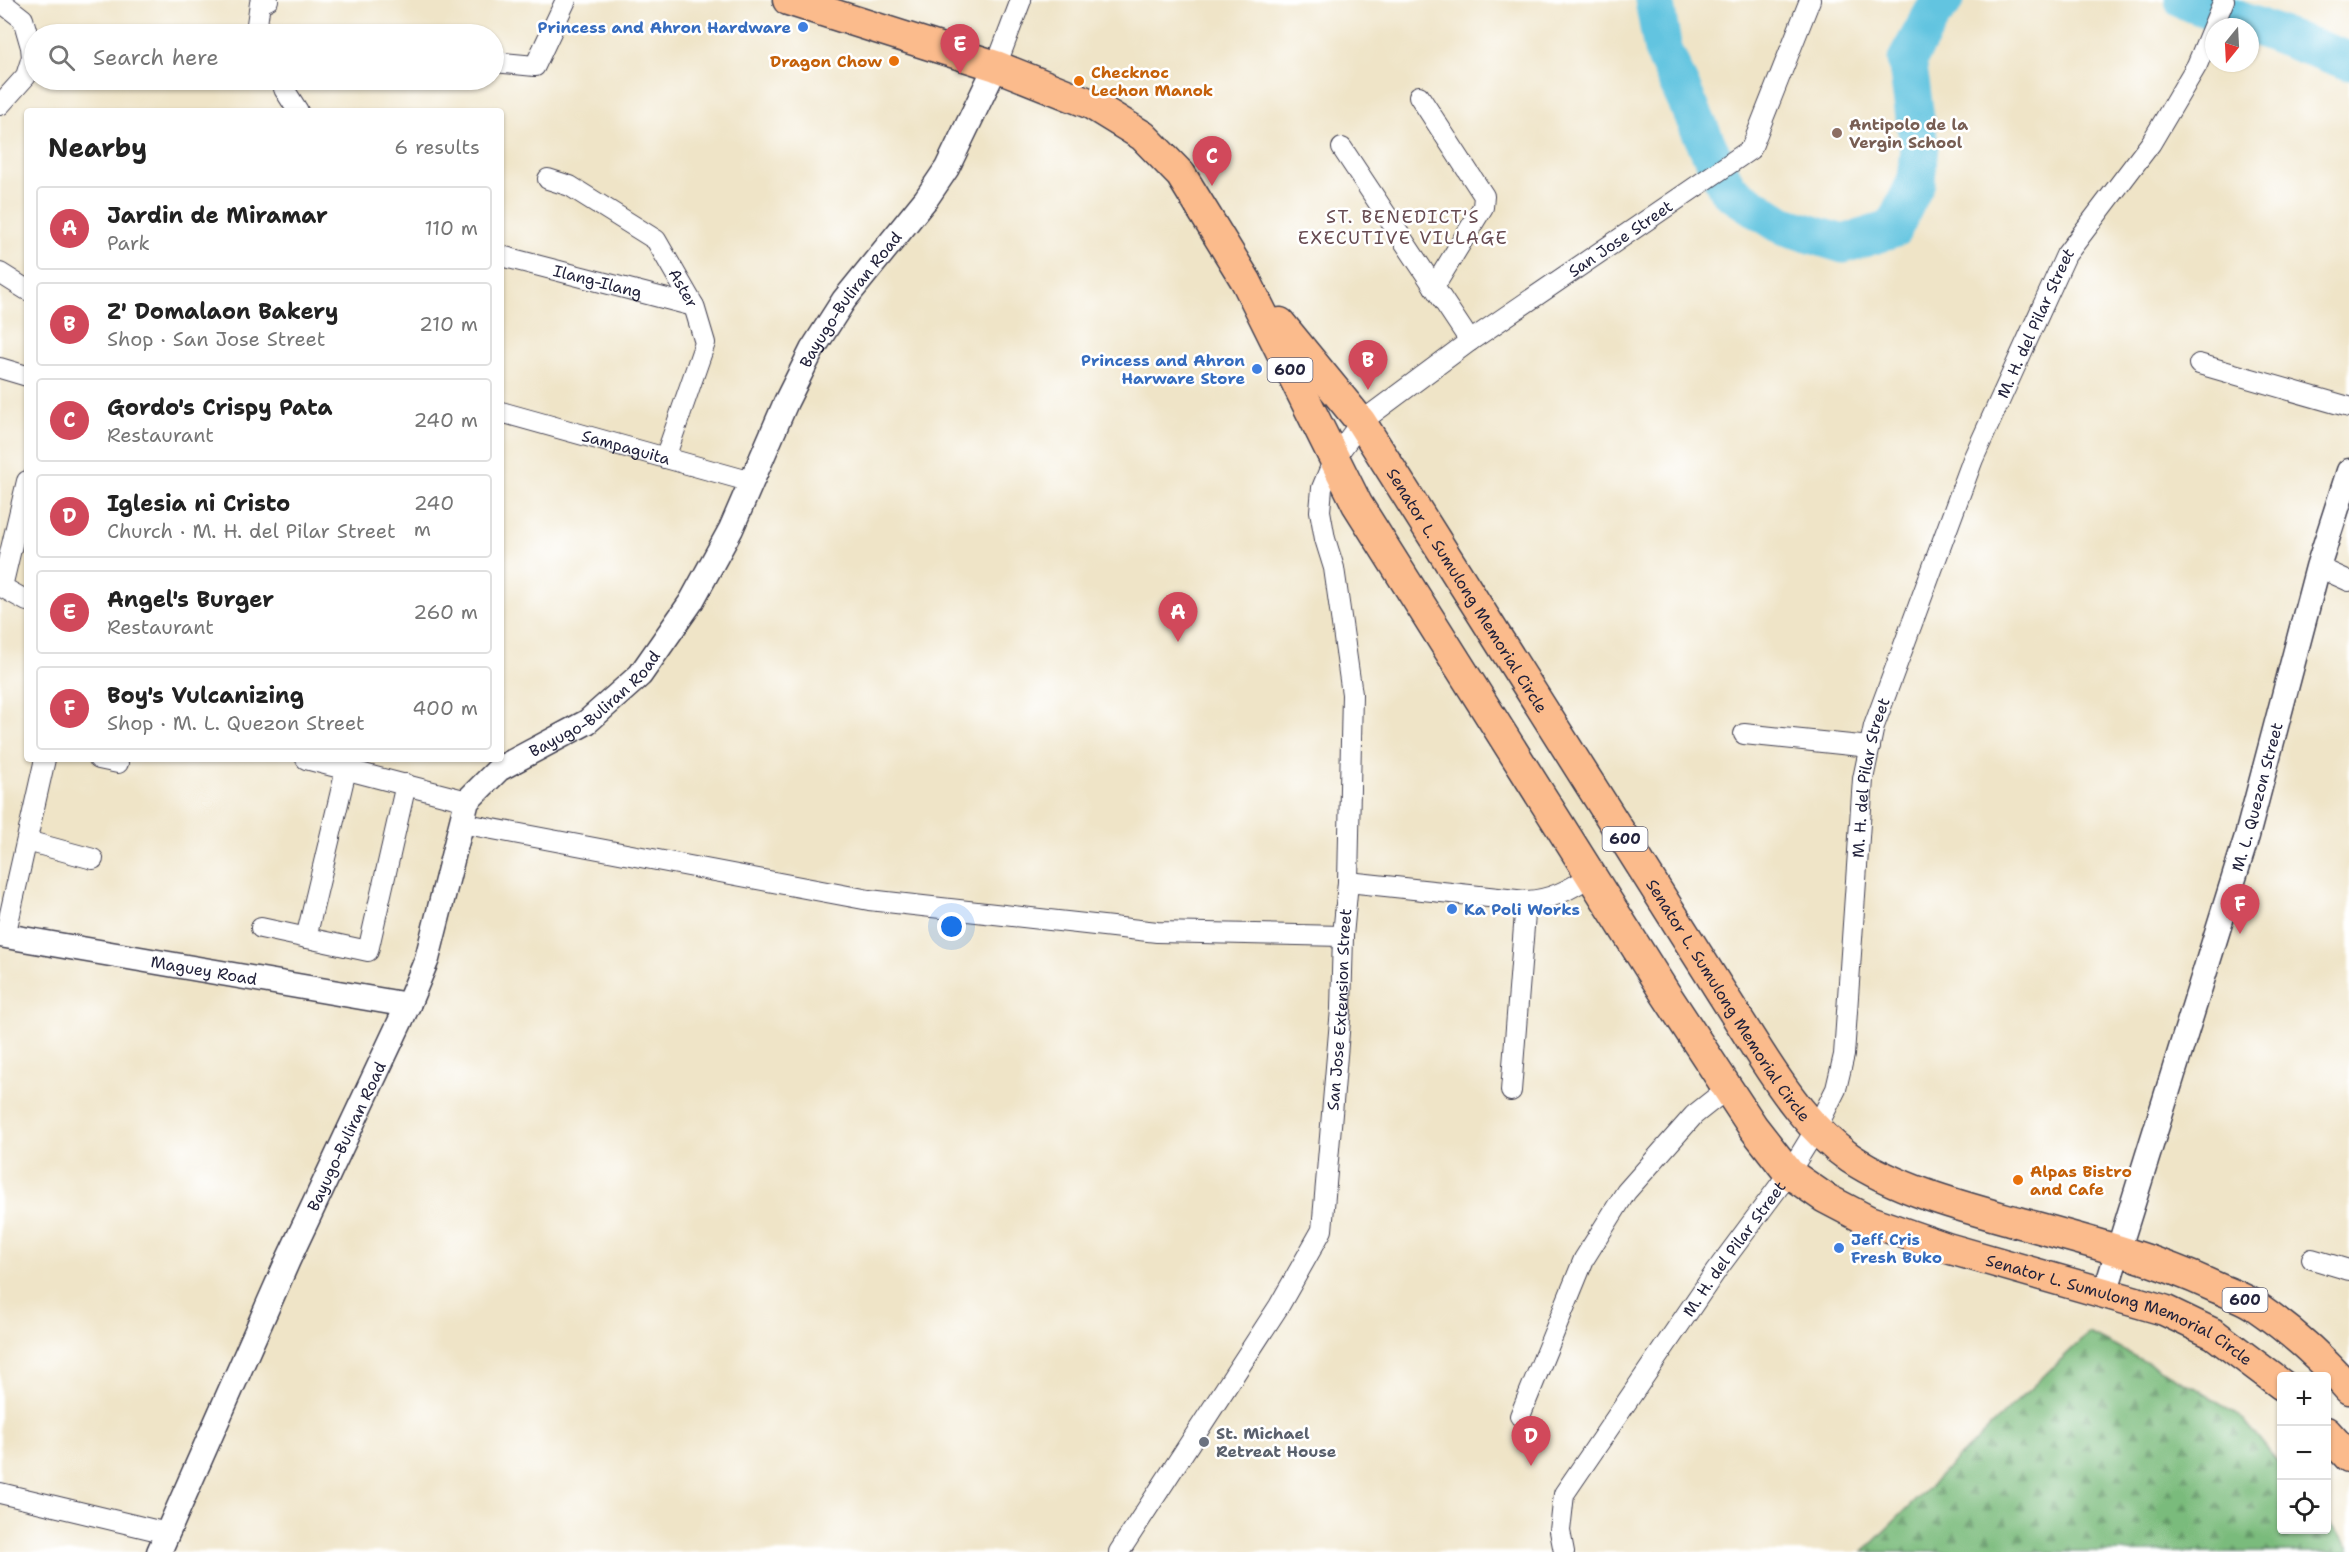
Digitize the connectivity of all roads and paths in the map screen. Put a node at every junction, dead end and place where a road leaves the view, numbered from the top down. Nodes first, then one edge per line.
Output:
1 (0, 0) edge
2 (268, 0) edge
3 (566, 0) edge
4 (789, 0) edge
5 (1021, 0) edge
6 (1810, 0) edge
7 (2224, 0) edge
8 (24, 24) edge
9 (256, 24) edge
10 (504, 63) edge
11 (996, 66) junction
12 (24, 78) edge
13 (285, 90) edge
14 (1419, 96) dead end
15 (0, 105) edge
16 (296, 108) edge
17 (1342, 148) dead end
18 (548, 179) dead end
19 (504, 257) edge
20 (0, 273) edge
21 (1246, 281) junction
22 (24, 285) edge
23 (1434, 287) junction
24 (694, 306) junction
25 (1470, 341) junction
26 (2199, 364) dead end
27 (0, 368) edge
28 (24, 375) edge
29 (2349, 407) edge
30 (504, 413) edge
31 (1361, 422) junction
32 (665, 458) junction
33 (1335, 459) junction
34 (2349, 471) edge
35 (752, 482) junction
36 (24, 493) edge
37 (2318, 567) junction
38 (2349, 581) edge
39 (1, 586) edge
40 (24, 599) edge
41 (1744, 734) dead end
42 (1870, 747) junction
43 (44, 762) edge
44 (317, 762) edge
45 (372, 767) edge
46 (346, 770) junction
47 (406, 784) junction
48 (464, 812) junction
49 (27, 841) junction
50 (93, 859) dead end
51 (1592, 876) junction
52 (1348, 882) junction
53 (1526, 901) junction
54 (261, 928) dead end
55 (3, 936) edge
56 (1343, 936) junction
57 (306, 938) junction
58 (408, 1005) junction
59 (1728, 1088) junction
60 (1511, 1091) dead end
61 (1816, 1129) junction
62 (1788, 1173) junction
63 (2118, 1250) junction
64 (2312, 1259) dead end
65 (2349, 1270) edge
66 (2105, 1293) junction
67 (2277, 1381) edge
68 (2349, 1389) edge
69 (1520, 1416) dead end
70 (2331, 1437) edge
71 (2349, 1457) edge
72 (0, 1493) edge
73 (163, 1542) edge
74 (1119, 1552) edge
75 (1564, 1552) edge

1 - 8 street
2 - 9 street
3 - 10 street
4 - 11 main road, Senator L. Sumulong Memorial Circle / 600
5 - 11 street
6 - 25 street, San Jose Street
7 - 42 street, M. H. del Pilar Street
11 - 21 main road, Senator L. Sumulong Memorial Circle / 600
11 - 35 street, Bayugo-Buliran Road
12 - 15 street
13 - 16 street
14 - 23 street
17 - 23 street
18 - 24 street, Aster
19 - 24 street, Ilang-Ilang
20 - 22 street
21 - 31 main road, Senator L. Sumulong Memorial Circle / 600
21 - 33 main road, Senator L. Sumulong Memorial Circle / 600
23 - 25 street
24 - 32 street, Aster
25 - 31 street, San Jose Street
26 - 29 street
27 - 28 street
30 - 32 street, Sampaguita
31 - 33 street, San Jose Extension Street
31 - 61 main road, Senator L. Sumulong Memorial Circle / 600
32 - 35 street, Sampaguita
33 - 51 main road, Senator L. Sumulong Memorial Circle / 600
33 - 52 street, San Jose Extension Street
34 - 37 street, M. L. Quezon Street
35 - 48 street, Bayugo-Buliran Road
36 - 39 street
37 - 38 street
37 - 63 street, M. L. Quezon Street
39 - 40 street
41 - 42 street
42 - 61 street, M. H. del Pilar Street
43 - 49 street
44 - 46 street
45 - 46 street
45 - 47 street
46 - 57 street
47 - 48 street
47 - 57 street
48 - 56 street
48 - 58 street, Bayugo-Buliran Road
49 - 50 street
49 - 55 street
51 - 53 street
51 - 59 main road, Senator L. Sumulong Memorial Circle / 600
52 - 53 street
52 - 56 street, San Jose Extension Street
53 - 60 street
54 - 57 street
55 - 58 street, Maguey Road
56 - 74 street, San Jose Extension Street
58 - 73 street, Bayugo-Buliran Road
59 - 62 main road, Senator L. Sumulong Memorial Circle / 600
59 - 69 street
61 - 62 street, M. H. del Pilar Street
61 - 63 main road, Senator L. Sumulong Memorial Circle / 600
62 - 66 main road, Senator L. Sumulong Memorial Circle / 600
62 - 75 street, M. H. del Pilar Street
63 - 66 street, M. L. Quezon Street
63 - 68 main road, Senator L. Sumulong Memorial Circle / 600
64 - 65 street
66 - 67 main road, Senator L. Sumulong Memorial Circle / 600
70 - 71 main road
72 - 73 street

